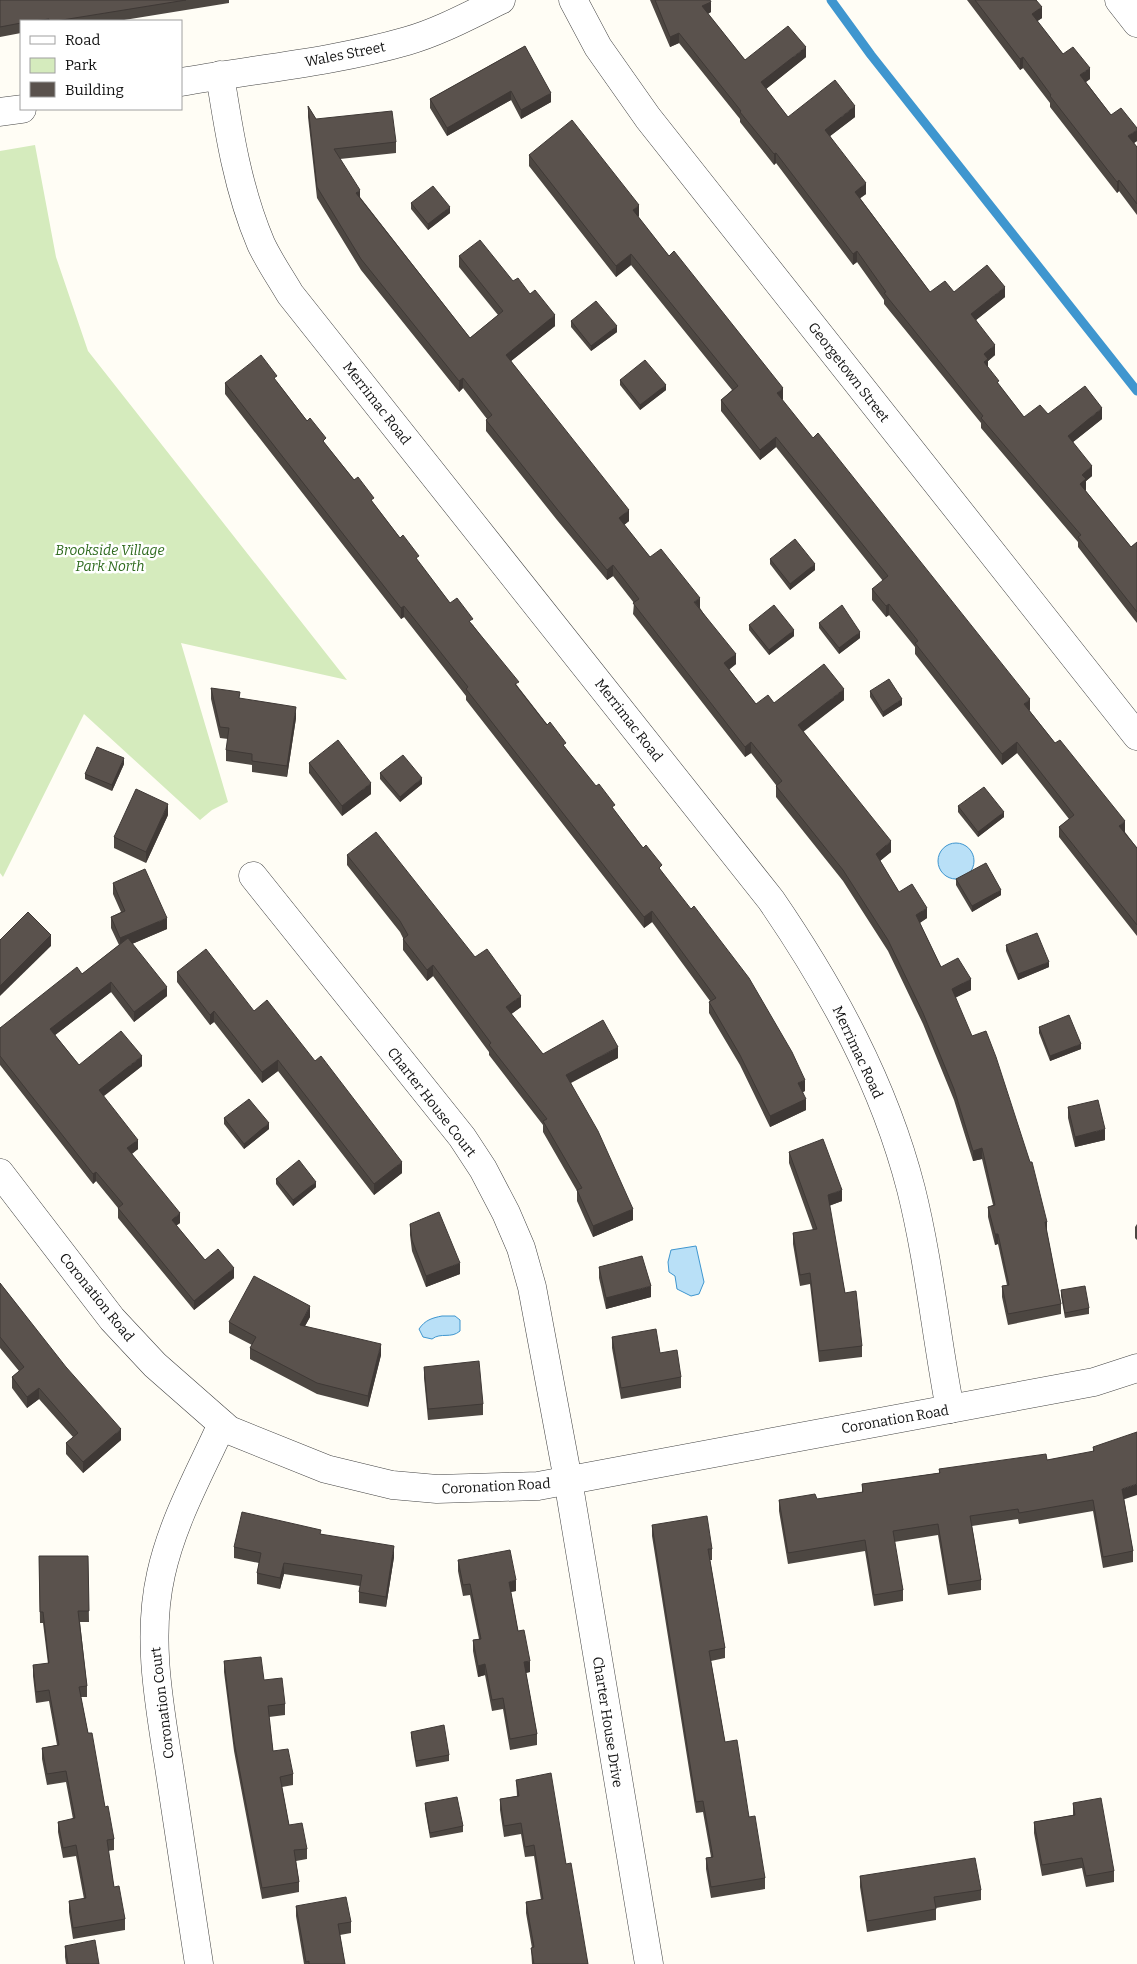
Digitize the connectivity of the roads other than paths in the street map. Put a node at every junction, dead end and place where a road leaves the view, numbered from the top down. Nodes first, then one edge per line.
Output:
1 (501, 0) edge
2 (573, 0) edge
3 (1118, 0) edge
4 (1137, 23) edge
5 (220, 75) junction
6 (182, 82) edge
7 (20, 109) edge
8 (0, 112) edge
9 (1137, 736) edge
10 (253, 876) dead end
11 (0, 1173) edge
12 (1137, 1368) edge
13 (950, 1409) junction
14 (222, 1424) junction
15 (568, 1480) junction
16 (199, 1964) edge
17 (648, 1964) edge

1 - 5 street, Wales Street
2 - 9 street, Georgetown Street
3 - 4 street
5 - 6 street, Wales Street
5 - 13 street, Merrimac Road
7 - 8 street
10 - 15 street, Charter House Court
11 - 14 street, Coronation Road
12 - 13 street, Coronation Road
13 - 15 street, Coronation Road
14 - 15 street, Coronation Road
14 - 16 street, Coronation Court
15 - 17 street, Charter House Drive

